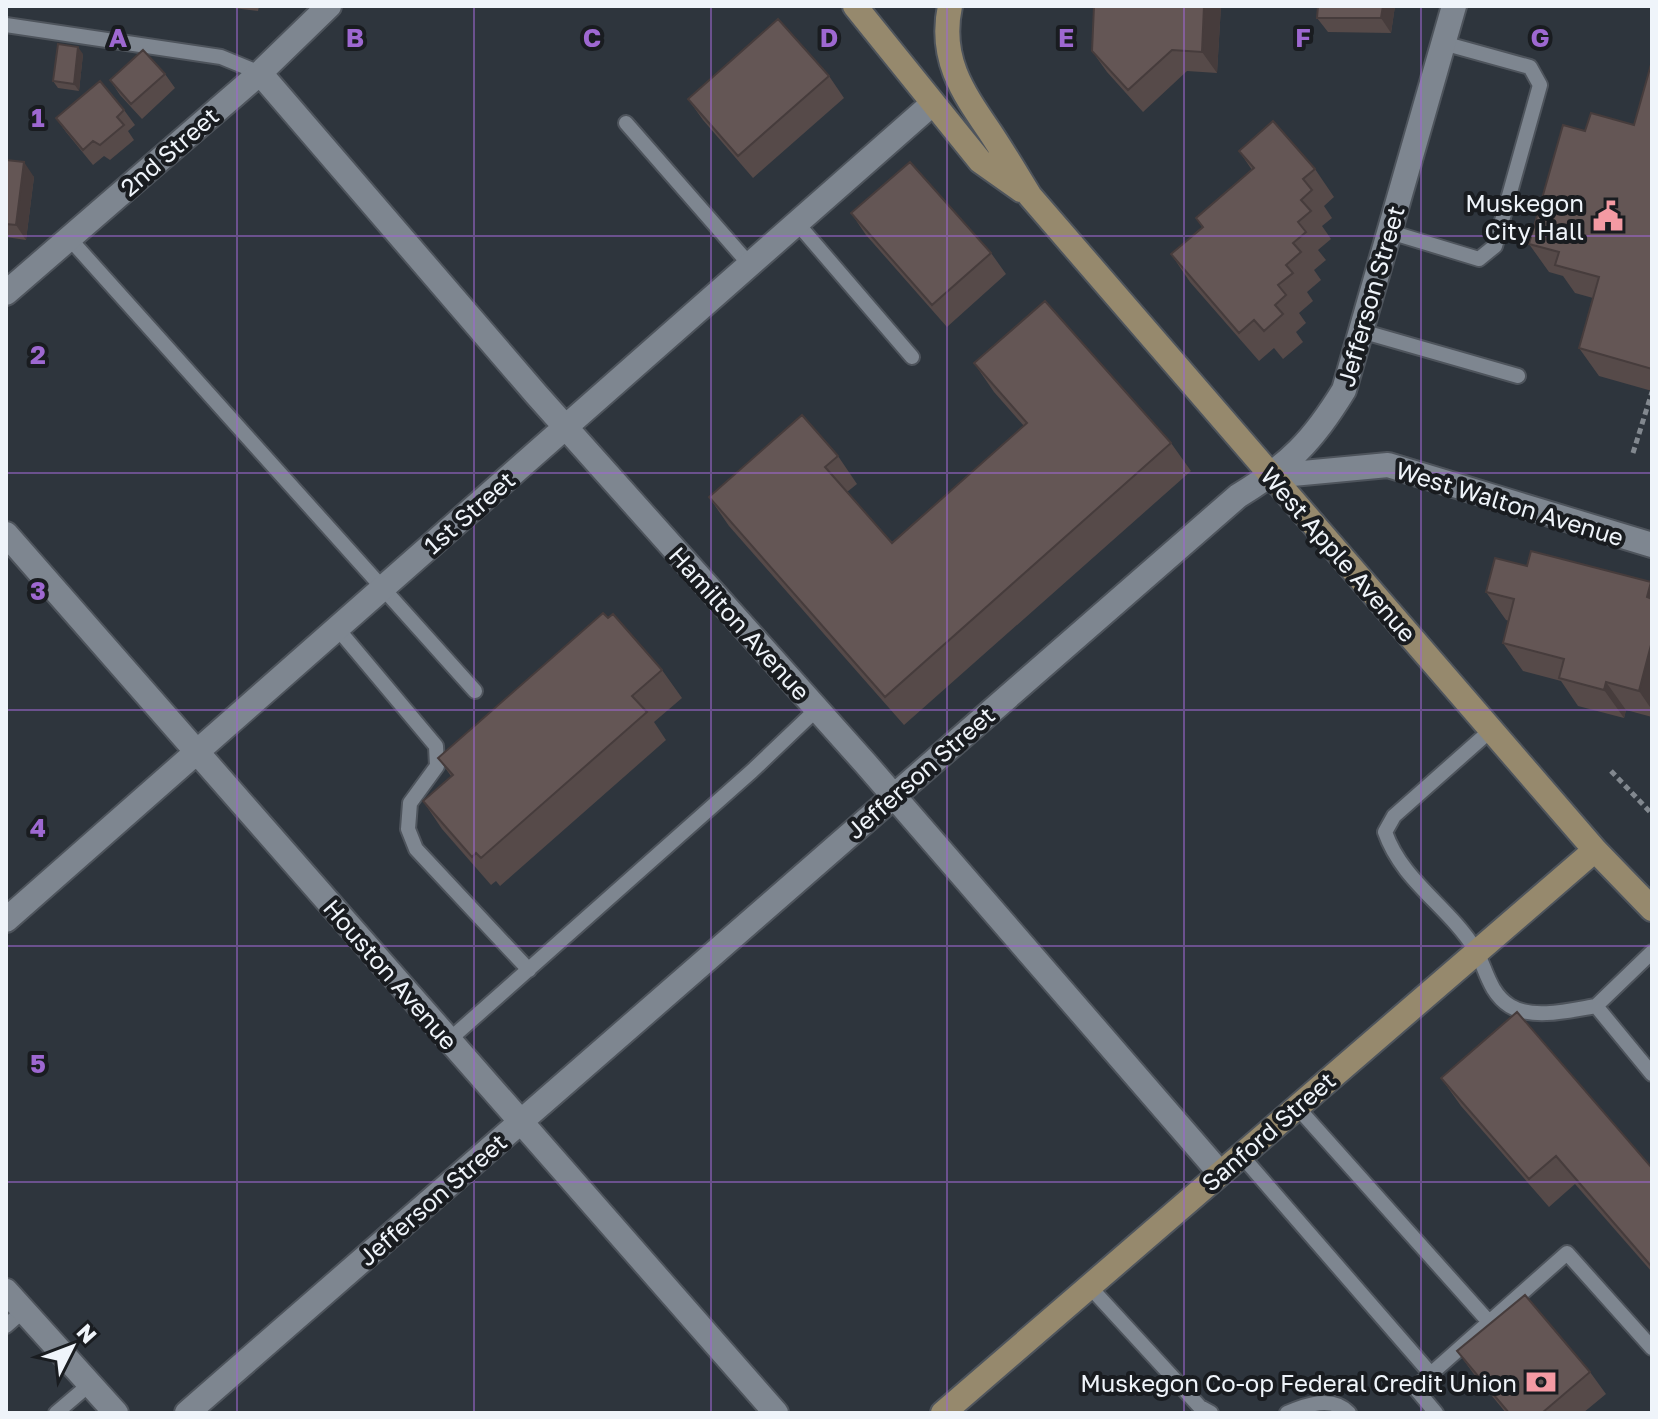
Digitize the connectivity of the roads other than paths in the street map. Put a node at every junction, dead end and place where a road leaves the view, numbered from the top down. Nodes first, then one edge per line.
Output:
1 (329, 6) edge
2 (855, 6) edge
3 (950, 6) edge
4 (1454, 6) edge
5 (6, 25) edge
6 (1443, 43) junction
7 (260, 73) junction
8 (932, 104) junction
9 (626, 123) dead end
10 (1030, 196) junction
11 (797, 223) junction
12 (1390, 232) junction
13 (69, 238) junction
14 (750, 265) junction
15 (8, 289) edge
16 (1361, 331) junction
17 (912, 357) dead end
18 (1518, 376) dead end
19 (565, 427) junction
20 (1271, 476) junction
21 (6, 534) edge
22 (1652, 545) edge
23 (383, 587) junction
24 (337, 628) junction
25 (475, 691) dead end
26 (817, 709) junction
27 (1491, 730) junction
28 (197, 753) junction
29 (892, 795) junction
30 (1595, 850) junction
31 (1652, 909) edge
32 (6, 920) edge
33 (1476, 951) junction
34 (1652, 952) edge
35 (529, 970) junction
36 (1596, 1006) junction
37 (449, 1040) junction
38 (1652, 1074) edge
39 (1297, 1107) junction
40 (521, 1121) junction
41 (1241, 1155) junction
42 (1220, 1173) junction
43 (1089, 1286) junction
44 (6, 1291) edge
45 (15, 1318) edge
46 (1489, 1322) junction
47 (1652, 1348) edge
48 (1431, 1374) junction
49 (90, 1384) junction
50 (56, 1413) edge
51 (116, 1413) edge
52 (187, 1413) edge
53 (776, 1413) edge
54 (943, 1413) edge
55 (1211, 1413) edge
56 (1287, 1413) edge
57 (1349, 1413) edge
58 (1436, 1413) edge

1 - 7 street, 2nd Street
2 - 8 main road, West Apple Avenue
3 - 10 main road, West Apple Avenue
4 - 6 street, Jefferson Street
5 - 7 lane
6 - 12 street, Jefferson Street
6 - 12 lane
7 - 13 street, 2nd Street
7 - 19 street, Hamilton Avenue
8 - 10 main road, West Apple Avenue
8 - 11 street, 1st Street
9 - 14 lane
10 - 20 main road, West Apple Avenue
11 - 14 street, 1st Street
11 - 17 lane
12 - 16 street, Jefferson Street
13 - 15 street, 2nd Street
13 - 23 lane
14 - 19 street, 1st Street
16 - 18 lane
16 - 20 street, Jefferson Street
19 - 23 street, 1st Street
19 - 26 street, Hamilton Avenue
20 - 22 street, West Walton Avenue
20 - 27 main road, West Apple Avenue
20 - 29 street, Jefferson Street
21 - 28 street, Houston Avenue
23 - 24 street, 1st Street
23 - 25 lane
24 - 28 street, 1st Street
24 - 35 lane
26 - 29 street, Hamilton Avenue
26 - 35 lane
27 - 30 main road, West Apple Avenue
27 - 33 lane
28 - 32 street, 1st Street
28 - 37 street, Houston Avenue
29 - 40 street, Jefferson Street
29 - 42 street, Hamilton Avenue
30 - 31 main road, West Apple Avenue
30 - 33 main road, Sanford Street
33 - 36 lane
33 - 39 main road, Sanford Street
34 - 36 lane
35 - 37 lane
36 - 38 lane
37 - 40 street, Houston Avenue
39 - 41 main road, Sanford Street
39 - 46 lane
40 - 52 street, Jefferson Street
40 - 53 street, Houston Avenue
41 - 42 main road, Sanford Street
41 - 48 lane
42 - 43 main road, Sanford Street
43 - 54 main road, Sanford Street
43 - 55 lane
44 - 45 street
45 - 49 street
46 - 47 lane
46 - 48 lane
48 - 58 lane
49 - 50 lane
49 - 51 street
56 - 57 lane

